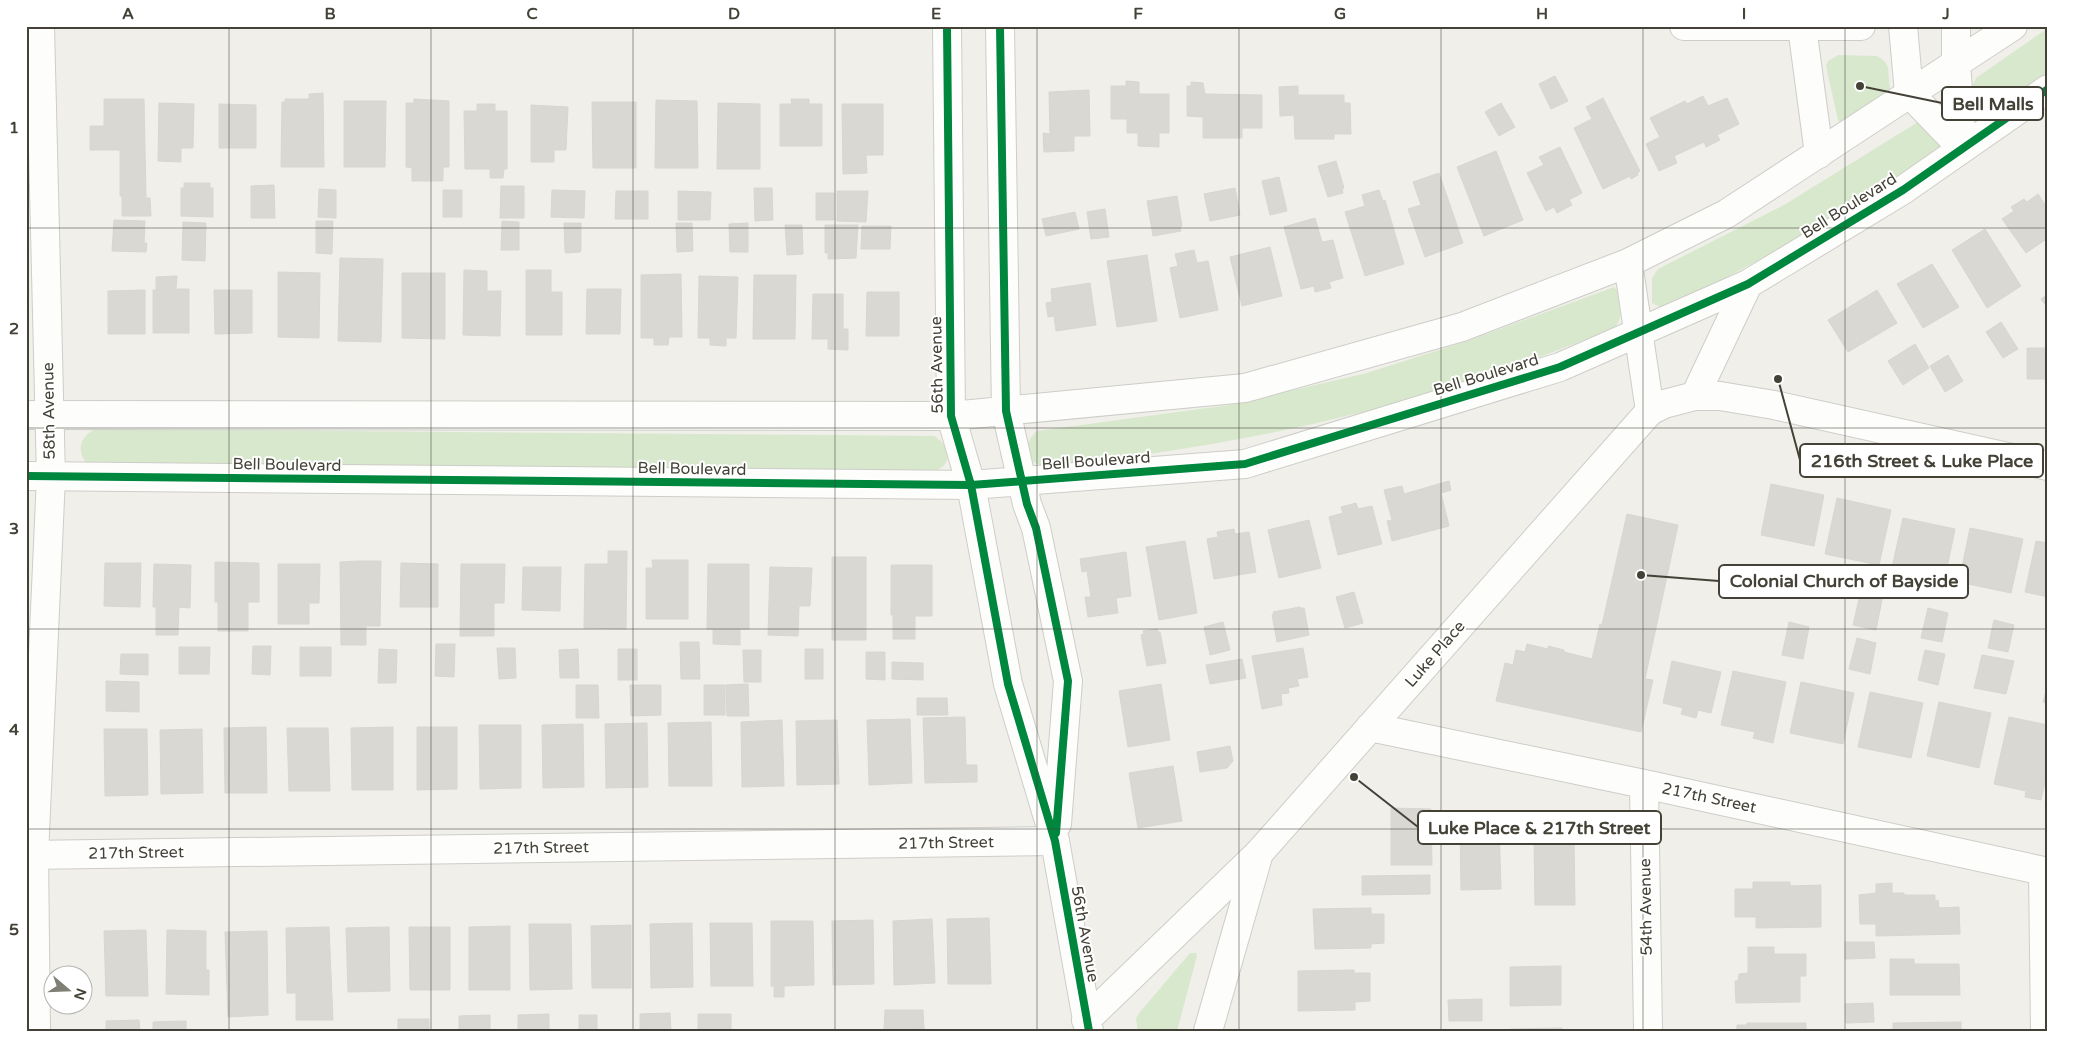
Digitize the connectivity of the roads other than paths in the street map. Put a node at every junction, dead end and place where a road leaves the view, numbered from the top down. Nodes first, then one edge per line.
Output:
1 (40, 26) edge
2 (946, 26) edge
3 (1000, 26) edge
4 (1684, 26) edge
5 (1861, 26) edge
6 (1903, 26) edge
7 (1956, 26) edge
8 (2013, 26) edge
9 (1802, 28) edge
10 (1956, 62) junction
11 (2048, 90) edge
12 (1909, 93) junction
13 (1962, 148) junction
14 (1818, 154) junction
15 (1628, 263) junction
16 (1748, 284) junction
17 (1639, 332) junction
18 (1695, 396) junction
19 (1006, 411) junction
20 (1650, 411) junction
21 (38, 415) edge
22 (950, 416) junction
23 (2048, 466) edge
24 (39, 477) edge
25 (1022, 481) junction
26 (971, 485) junction
27 (1370, 727) junction
28 (26, 754) edge
29 (1644, 784) junction
30 (1055, 841) junction
31 (1259, 853) junction
32 (30, 855) edge
33 (2045, 872) edge
34 (1088, 1025) edge
35 (36, 1031) edge
36 (1208, 1031) edge
37 (1648, 1031) edge
38 (2045, 1031) edge

1 - 21 street, 58th Avenue
2 - 22 street, 56th Avenue
3 - 19 street, 56th Avenue
4 - 9 street
5 - 9 street
6 - 12 street
7 - 10 street
8 - 10 street
9 - 14 street
10 - 12 street
10 - 13 street
11 - 13 street, Bell Boulevard
12 - 13 street
12 - 14 street
13 - 16 street, Bell Boulevard
14 - 15 street
15 - 17 street
15 - 19 street
16 - 17 street, Bell Boulevard
16 - 18 street
17 - 20 street
17 - 25 street, Bell Boulevard
18 - 20 street, Luke Place
18 - 23 street, Luke Place
19 - 22 street
19 - 25 street, 56th Avenue
20 - 27 street, Luke Place
21 - 22 street
21 - 24 street, 58th Avenue
22 - 26 street, 56th Avenue
24 - 26 street, Bell Boulevard
24 - 32 street, 58th Avenue
25 - 26 street, Bell Boulevard
25 - 30 street, 56th Avenue
26 - 30 street, 56th Avenue
27 - 29 street, 217th Street
27 - 31 street, Luke Place
28 - 32 street, 58th Avenue
29 - 33 street, 217th Street
29 - 37 street, 54th Avenue
30 - 32 street, 217th Street
30 - 34 street, 56th Avenue
31 - 34 street
31 - 36 street, Luke Place
32 - 35 street, 58th Avenue
33 - 38 street

